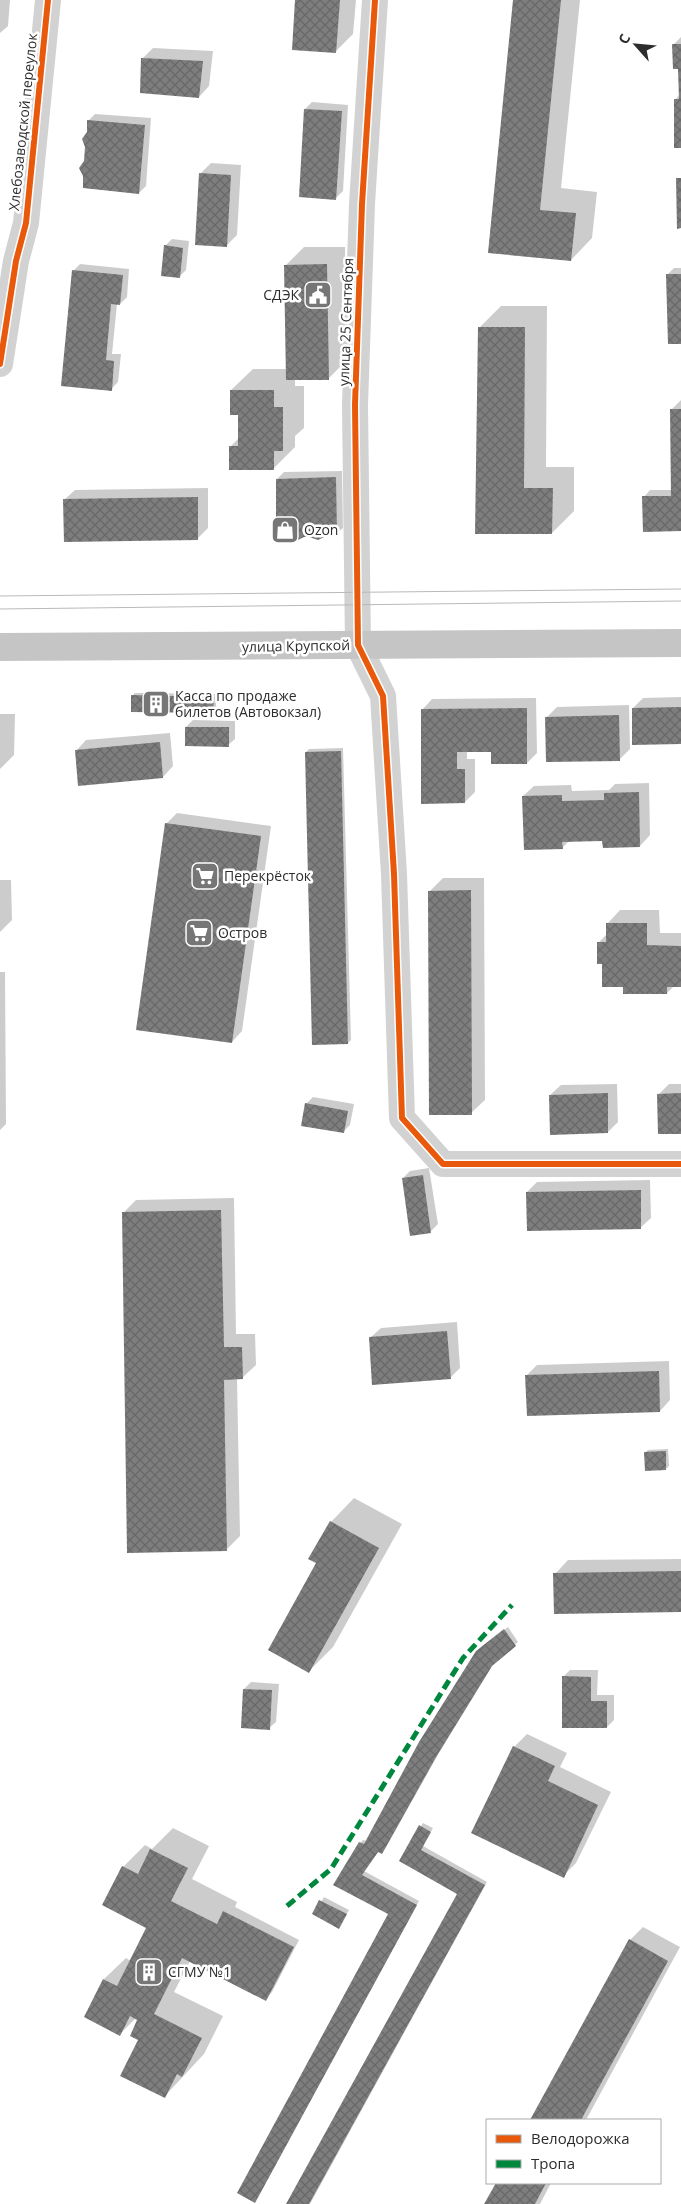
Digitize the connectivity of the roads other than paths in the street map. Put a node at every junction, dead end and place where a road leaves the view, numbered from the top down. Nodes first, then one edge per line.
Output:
1 (48, 0) edge
2 (375, 0) edge
3 (0, 364) edge
4 (681, 643) edge
5 (358, 645) junction
6 (0, 647) edge
7 (681, 1164) edge

1 - 3 street, Хлебозаводской переулок
2 - 5 street, улица 25 Сентября
4 - 5 main road, улица Крупской
5 - 6 main road, улица Крупской
5 - 7 street

